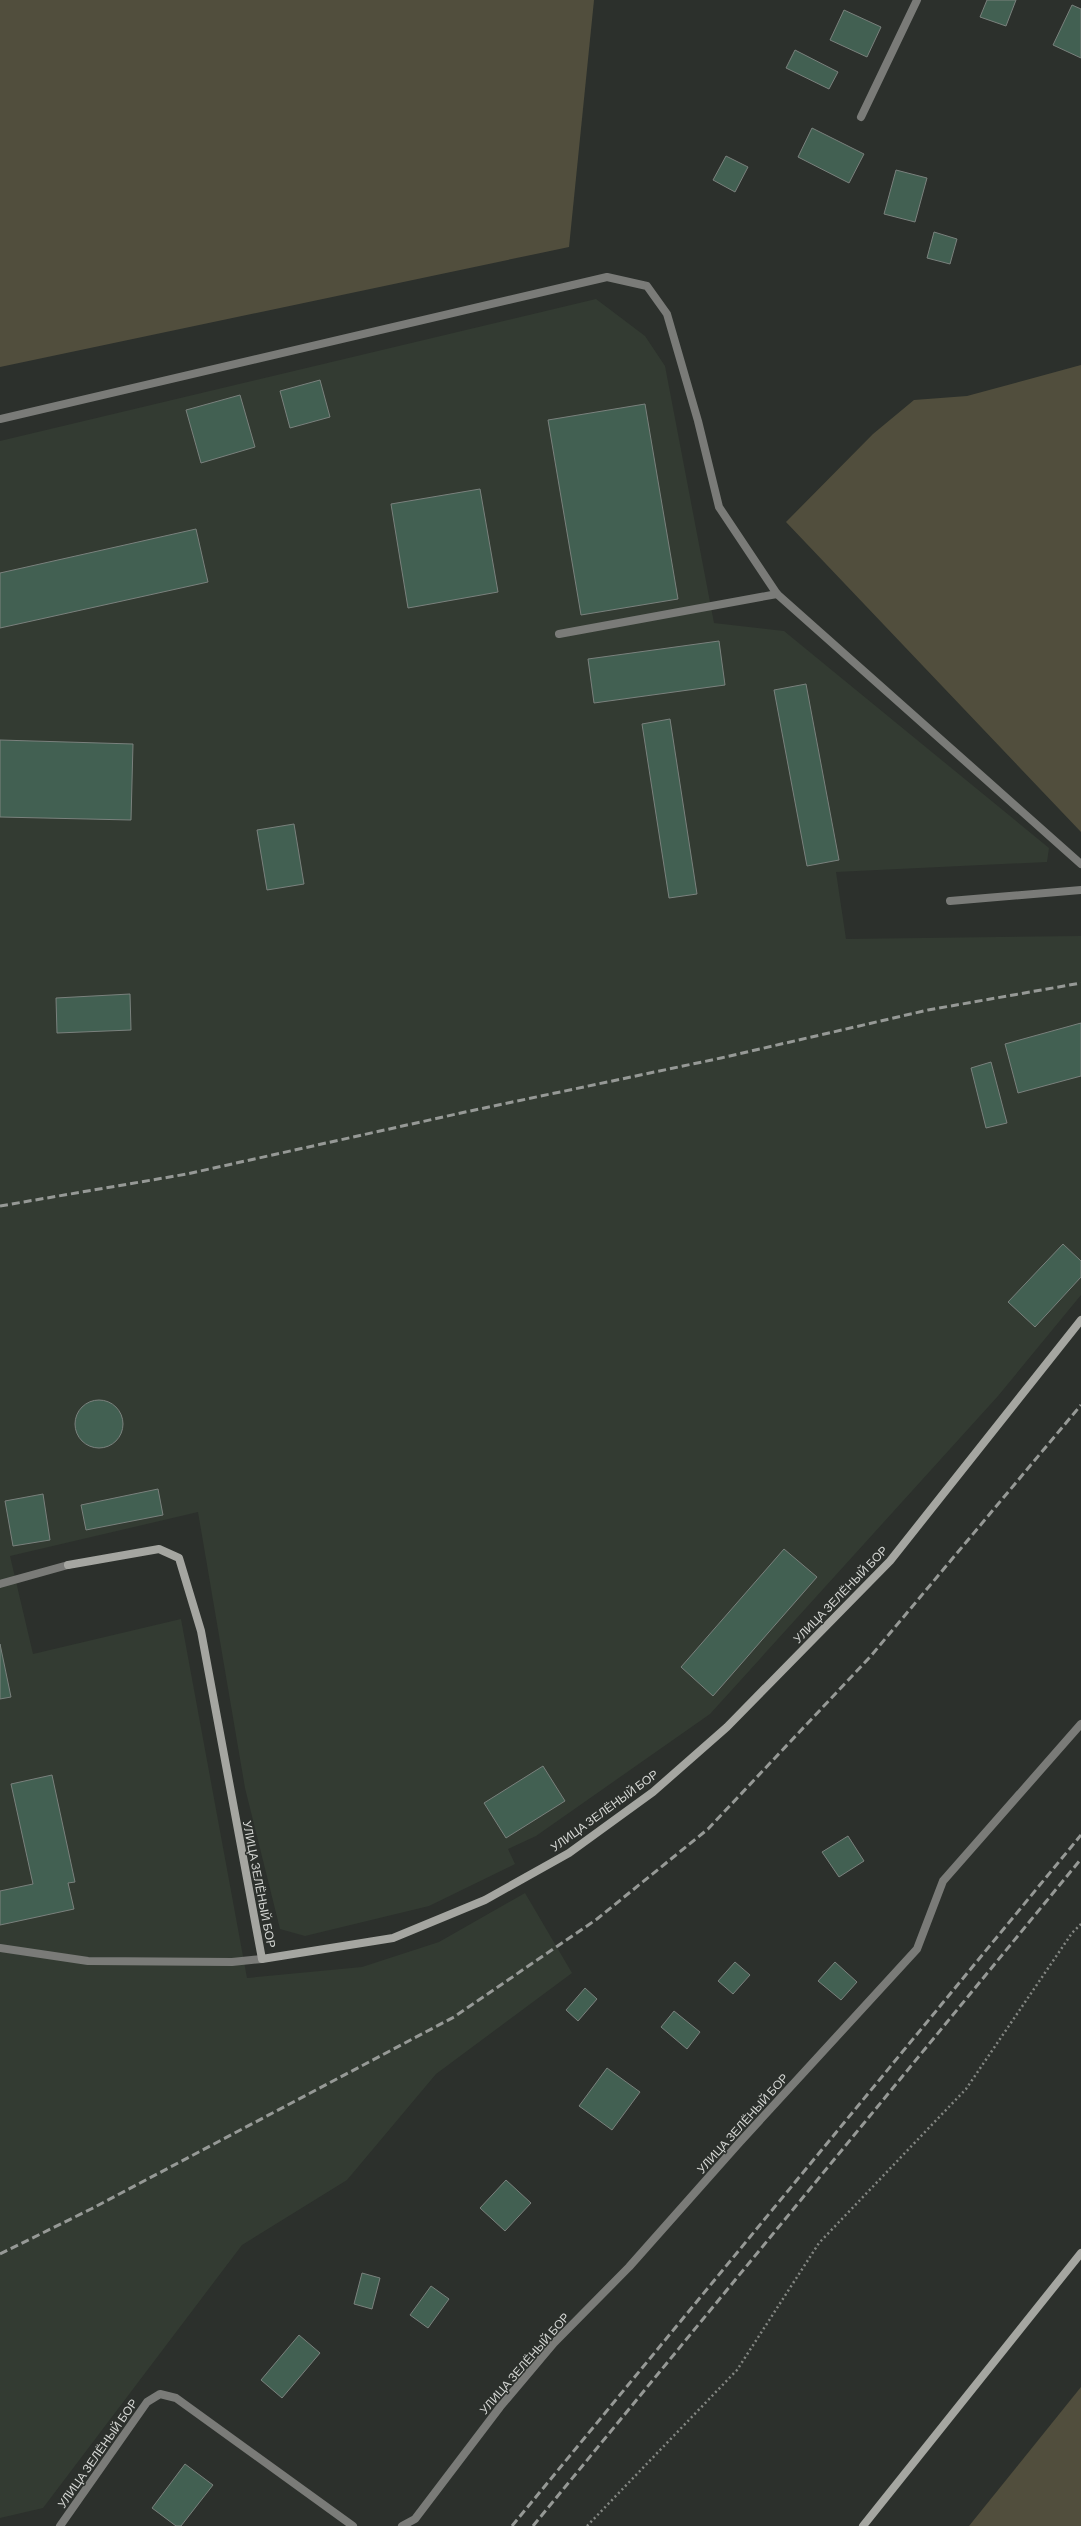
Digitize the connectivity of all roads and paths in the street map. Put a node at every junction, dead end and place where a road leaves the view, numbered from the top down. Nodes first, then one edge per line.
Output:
1 (917, 0) edge
2 (861, 117) dead end
3 (0, 419) edge
4 (777, 594) junction
5 (559, 634) dead end
6 (1081, 864) edge
7 (1081, 890) edge
8 (950, 901) dead end
9 (1081, 1320) edge
10 (0, 1584) edge
11 (1081, 1724) edge
12 (1081, 1924) edge
13 (0, 1948) edge
14 (262, 1959) junction
15 (1081, 2253) edge
16 (60, 2526) edge
17 (353, 2526) edge
18 (402, 2526) edge
19 (587, 2526) edge
20 (863, 2526) edge

1 - 2 street
3 - 4 street
4 - 5 street
4 - 6 street
7 - 8 street
9 - 14 street, УЛИЦА ЗЕЛЁНЫЙ БОР
10 - 14 street, УЛИЦА ЗЕЛЁНЫЙ БОР
11 - 18 street, УЛИЦА ЗЕЛЁНЫЙ БОР
12 - 19 path
13 - 14 street
15 - 20 street
16 - 17 street, УЛИЦА ЗЕЛЁНЫЙ БОР

